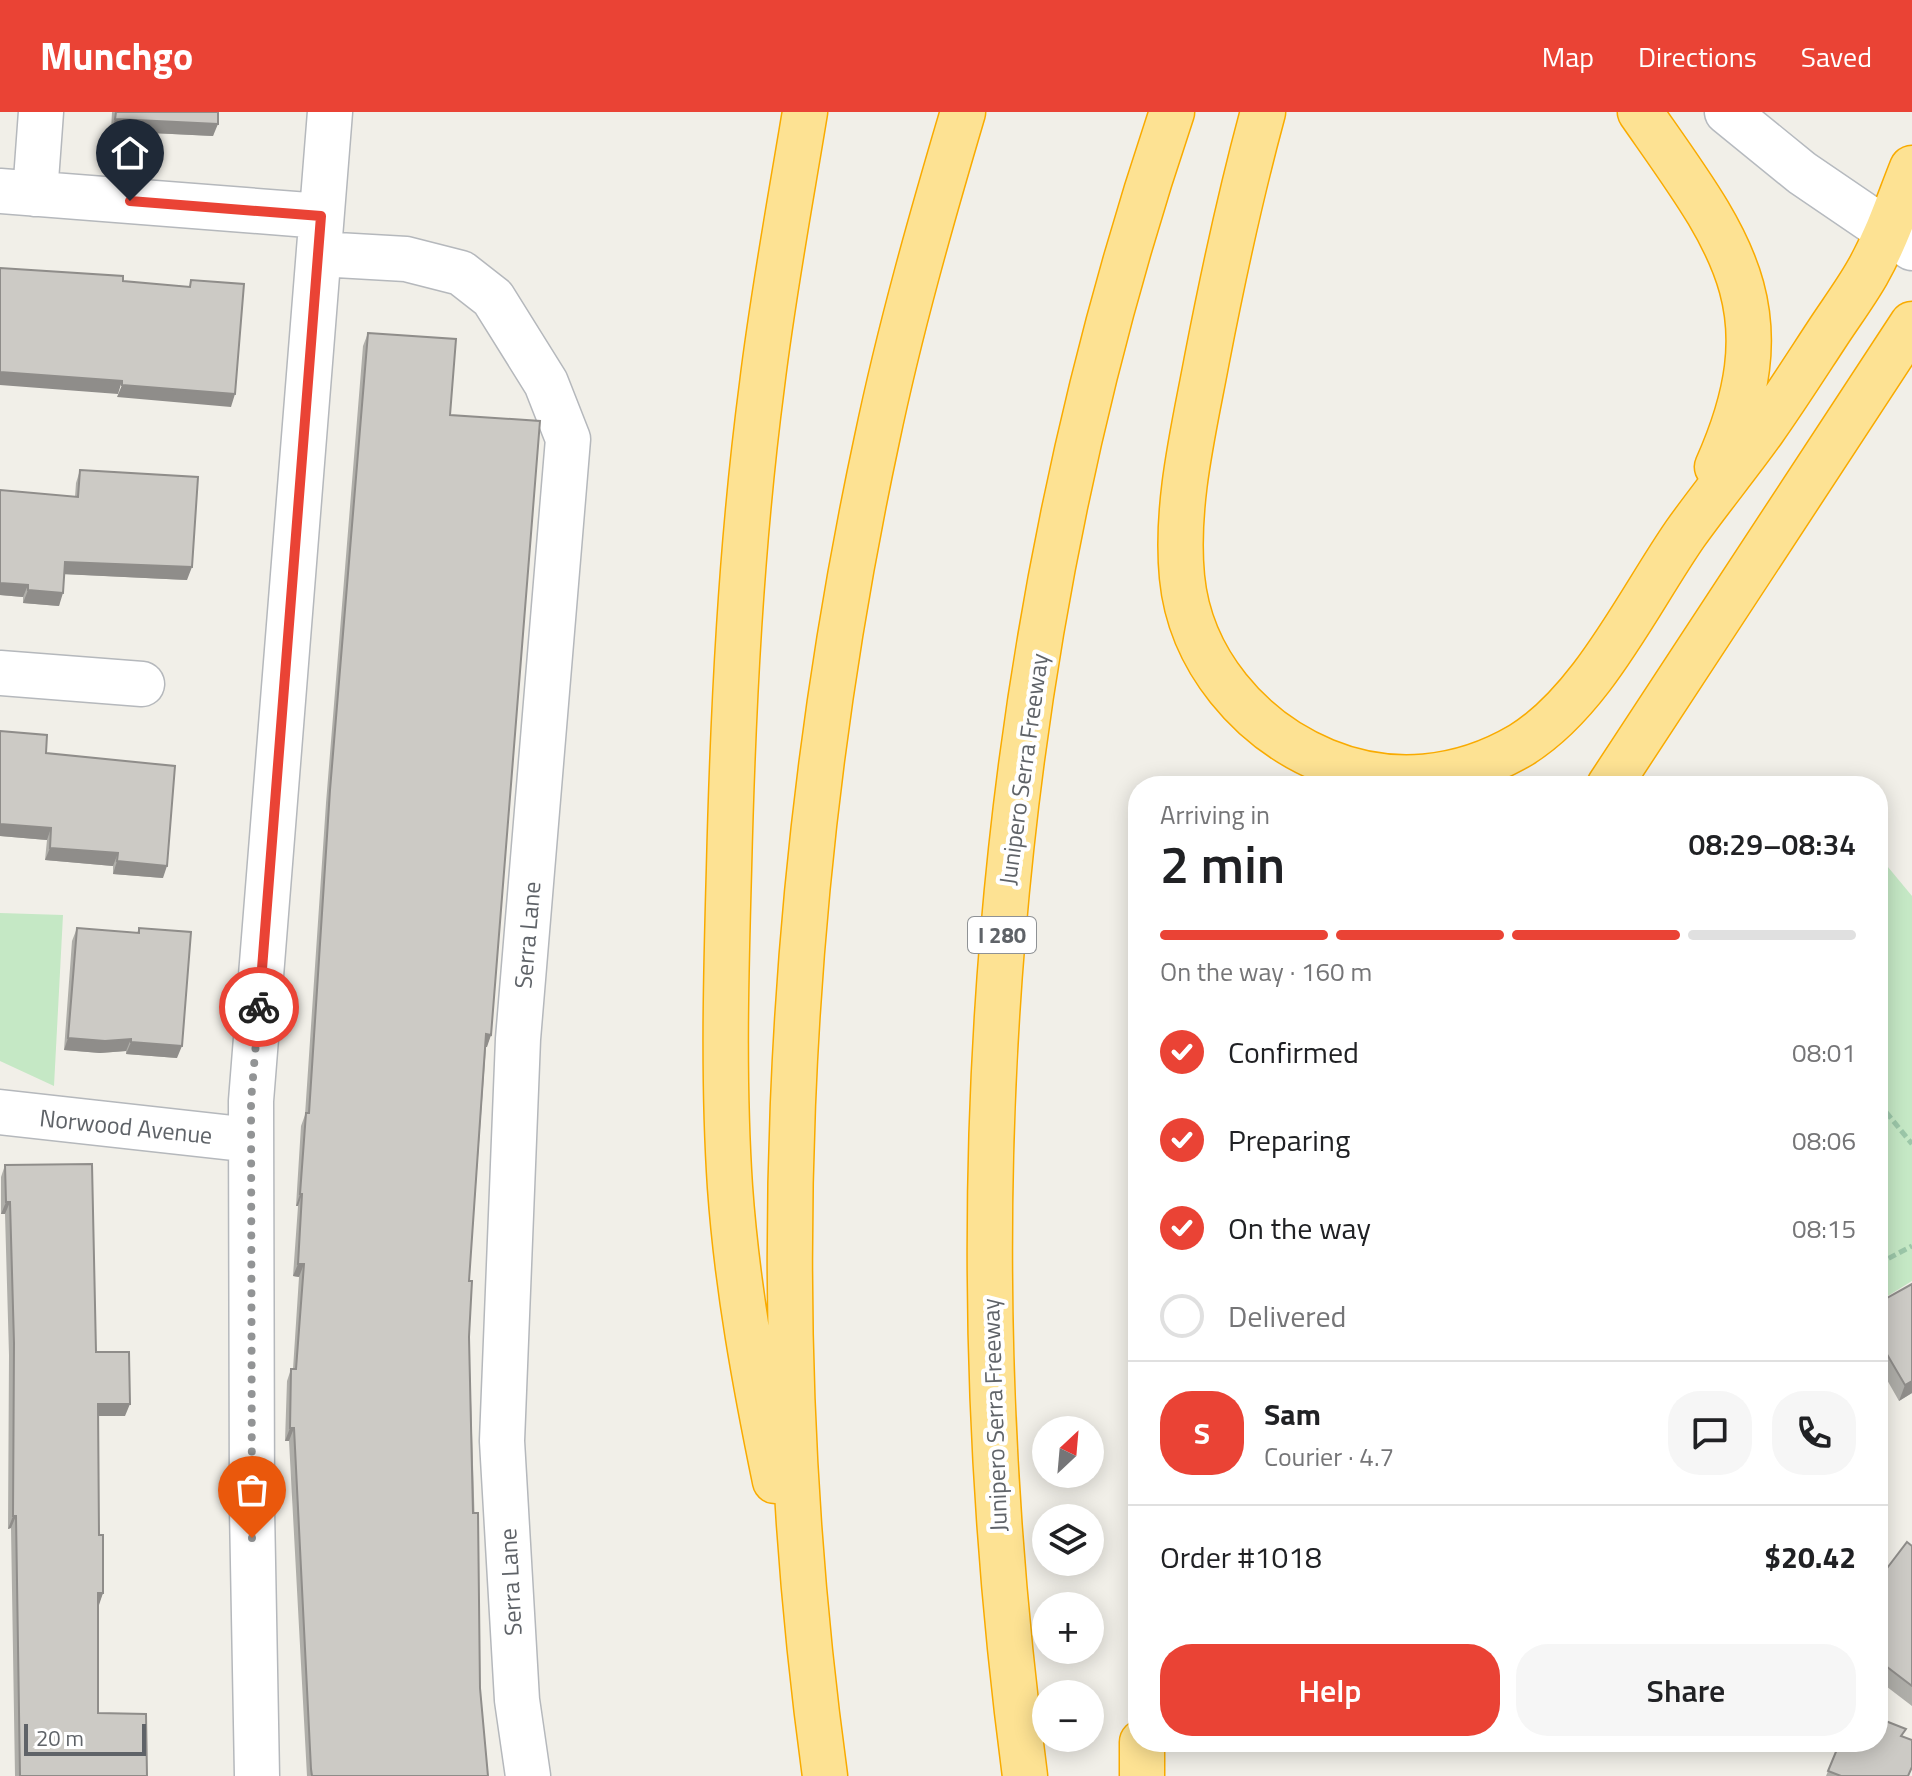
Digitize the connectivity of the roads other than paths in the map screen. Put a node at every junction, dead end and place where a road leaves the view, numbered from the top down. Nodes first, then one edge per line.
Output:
1 (41, 112) edge
2 (330, 112) edge
3 (805, 112) edge
4 (963, 112) edge
5 (1172, 112) edge
6 (1263, 112) edge
7 (1640, 112) edge
8 (1727, 112) edge
9 (1912, 168) edge
10 (18, 193) edge
11 (320, 235) junction
12 (1900, 240) edge
13 (1912, 324) edge
14 (1686, 534) junction
15 (0, 673) edge
16 (142, 684) dead end
17 (1374, 776) edge
18 (1433, 776) edge
19 (1616, 776) edge
20 (0, 1112) edge
21 (251, 1140) junction
22 (812, 1670) junction
23 (1142, 1752) edge
24 (257, 1776) edge
25 (528, 1776) edge
26 (825, 1776) edge
27 (1025, 1776) edge
28 (1142, 1776) edge

1 - 10 street
2 - 11 street
3 - 22 highway
4 - 22 highway
5 - 27 highway, Junipero Serra Freeway / I 280
6 - 17 highway
7 - 14 highway
8 - 12 street
9 - 12 highway
10 - 11 street, Serra Lane
11 - 21 street
11 - 25 street, Serra Lane
12 - 14 highway
13 - 19 highway
14 - 18 highway
15 - 16 street
20 - 21 street, Norwood Avenue
21 - 24 street
22 - 26 highway
23 - 28 highway

